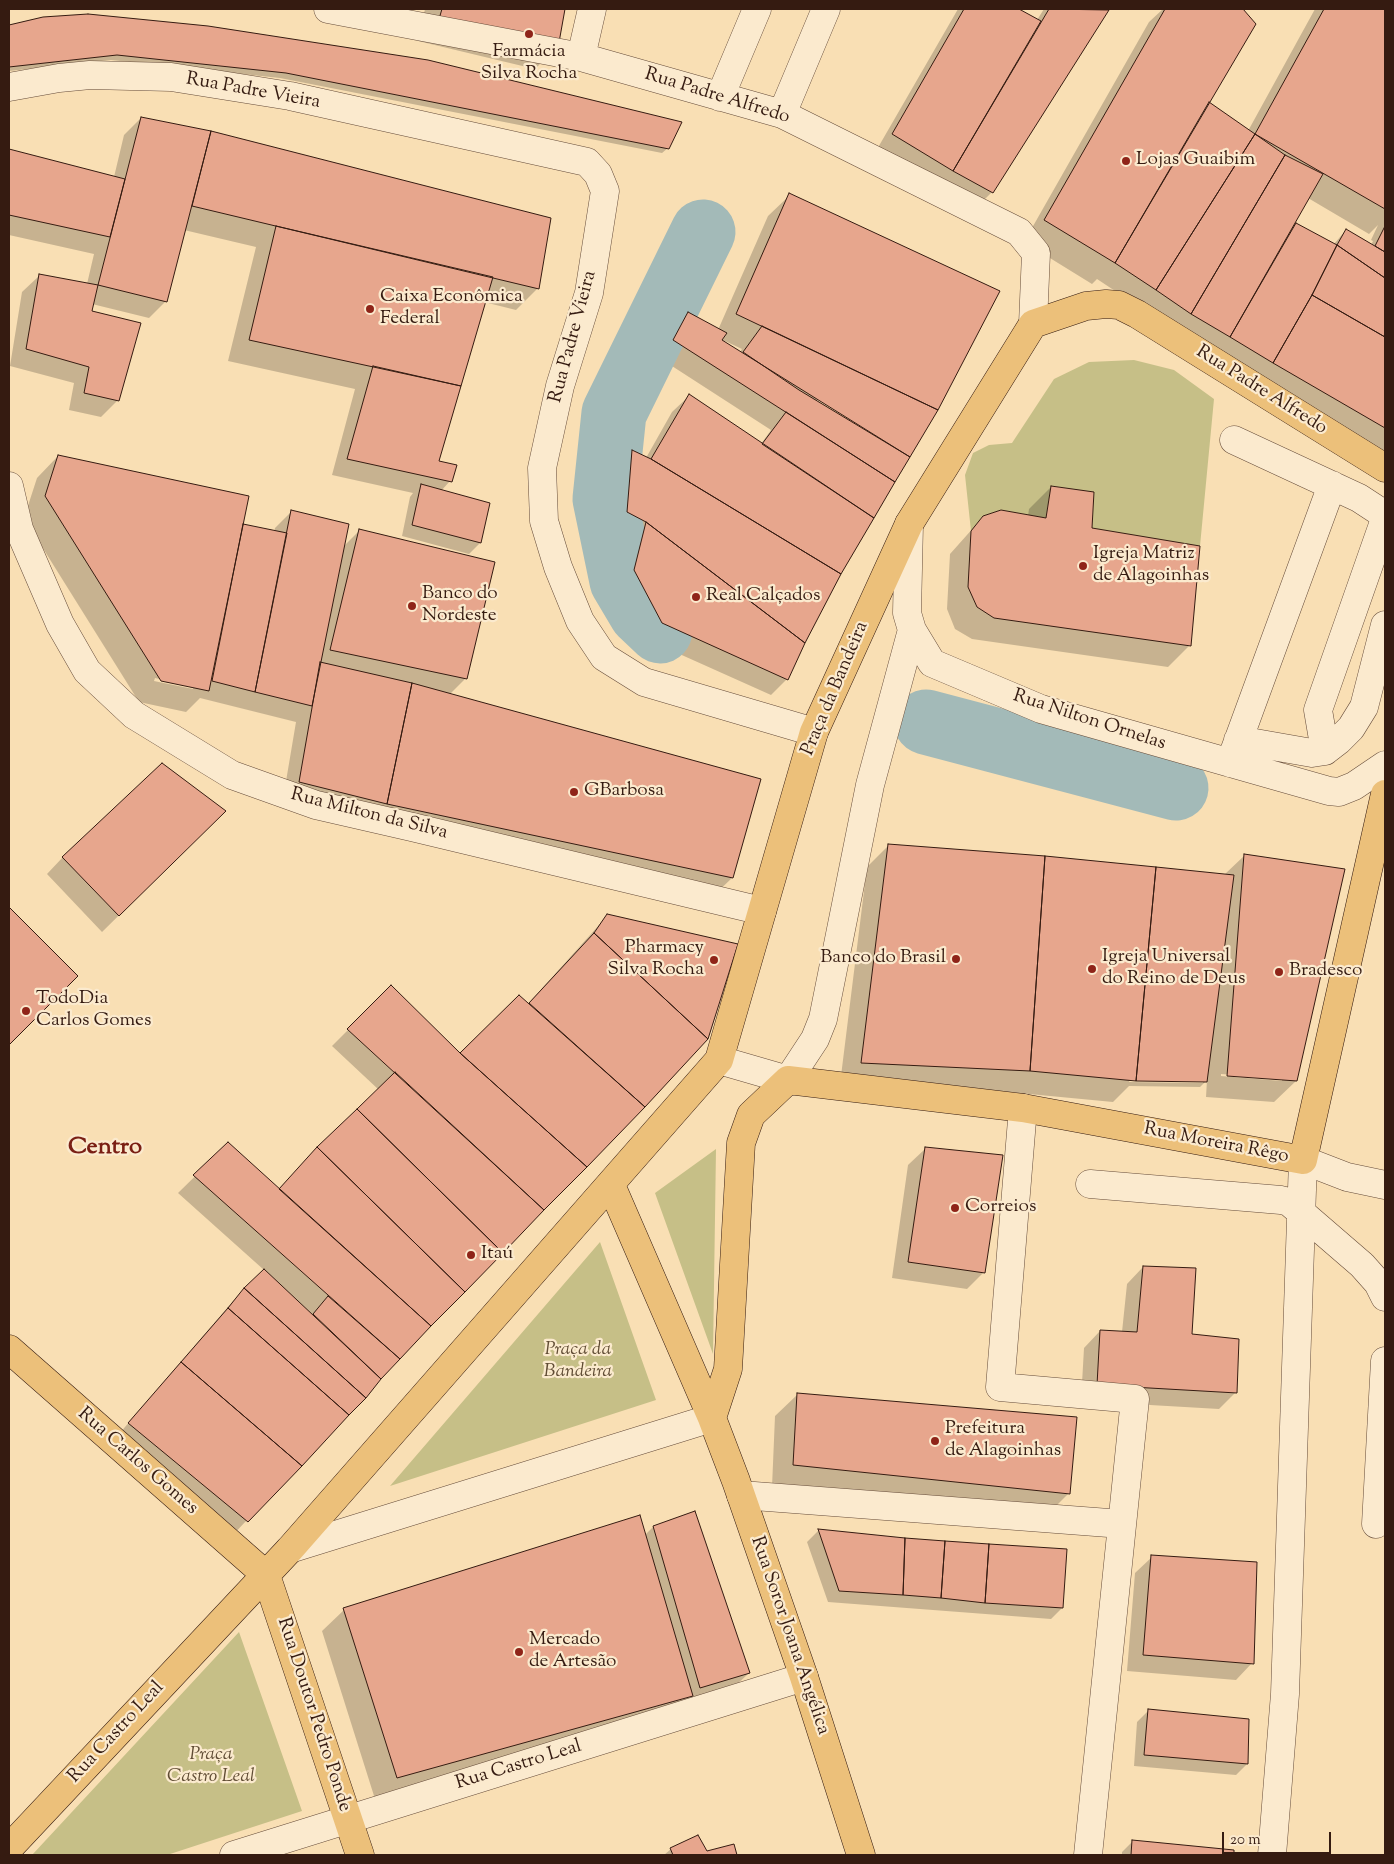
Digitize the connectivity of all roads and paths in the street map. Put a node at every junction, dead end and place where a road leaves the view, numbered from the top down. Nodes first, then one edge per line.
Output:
1 (328, 9) edge
2 (592, 9) edge
3 (757, 9) edge
4 (826, 9) edge
5 (581, 57) junction
6 (9, 87) edge
7 (720, 97) junction
8 (782, 114) junction
9 (1033, 324) junction
10 (1234, 440) dead end
11 (1385, 468) edge
12 (1332, 485) junction
13 (9, 486) edge
14 (1385, 517) edge
15 (909, 524) junction
16 (1385, 625) edge
17 (912, 630) junction
18 (814, 732) junction
19 (1325, 750) junction
20 (1234, 752) junction
21 (1385, 765) edge
22 (1385, 794) edge
23 (762, 911) junction
24 (719, 1060) junction
25 (788, 1080) junction
26 (1023, 1108) junction
27 (1303, 1160) junction
28 (1090, 1184) dead end
29 (611, 1185) junction
30 (1385, 1185) edge
31 (1300, 1210) junction
32 (1385, 1297) edge
33 (9, 1349) edge
34 (1385, 1361) edge
35 (712, 1418) junction
36 (741, 1495) junction
37 (1122, 1524) junction
38 (1376, 1524) dead end
39 (290, 1549) junction
40 (266, 1575) junction
41 (804, 1677) junction
42 (348, 1819) junction
43 (9, 1848) edge
44 (234, 1855) edge
45 (360, 1855) edge
46 (861, 1855) edge
47 (1088, 1855) edge
48 (1272, 1855) edge

1 - 5 street, Rua Padre Alfredo
2 - 5 street
3 - 7 street
4 - 8 street
5 - 7 street, Rua Padre Alfredo
6 - 18 street, Rua Padre Vieira
7 - 8 street, Rua Padre Alfredo
8 - 9 street, Rua Padre Alfredo
9 - 11 main road, Rua Padre Alfredo
9 - 15 main road, Praça da Bandeira
10 - 12 street
12 - 14 street
12 - 20 street
13 - 23 street, Rua Milton da Silva
14 - 19 street
15 - 17 street, Rua Nilton Ornelas
15 - 18 main road, Praça da Bandeira
16 - 19 street
17 - 20 street, Rua Nilton Ornelas
17 - 25 street
18 - 23 main road, Praça da Bandeira
19 - 20 street
20 - 21 street, Rua Nilton Ornelas
22 - 27 main road, Rua Moreira Rêgo
23 - 24 main road, Praça da Bandeira
24 - 25 street
24 - 29 main road, Praça da Bandeira
25 - 26 main road, Rua Moreira Rêgo
25 - 35 main road
26 - 27 main road, Rua Moreira Rêgo
26 - 37 street
27 - 30 street
27 - 31 street
28 - 31 street
29 - 35 main road
29 - 39 main road, Praça da Bandeira
31 - 32 street
31 - 48 street
33 - 40 main road, Rua Carlos Gomes
34 - 38 street
35 - 36 main road, Rua Soror Joana Angélica
35 - 39 street
36 - 37 street
36 - 41 main road, Rua Soror Joana Angélica
37 - 47 street
39 - 40 main road, Praça da Bandeira
40 - 42 main road, Rua Doutor Pedro Ponde
40 - 43 main road, Rua Castro Leal
41 - 42 street, Rua Castro Leal
41 - 46 main road, Rua Soror Joana Angélica
42 - 44 street, Rua Castro Leal
42 - 45 main road, Rua Doutor Pedro Ponde

